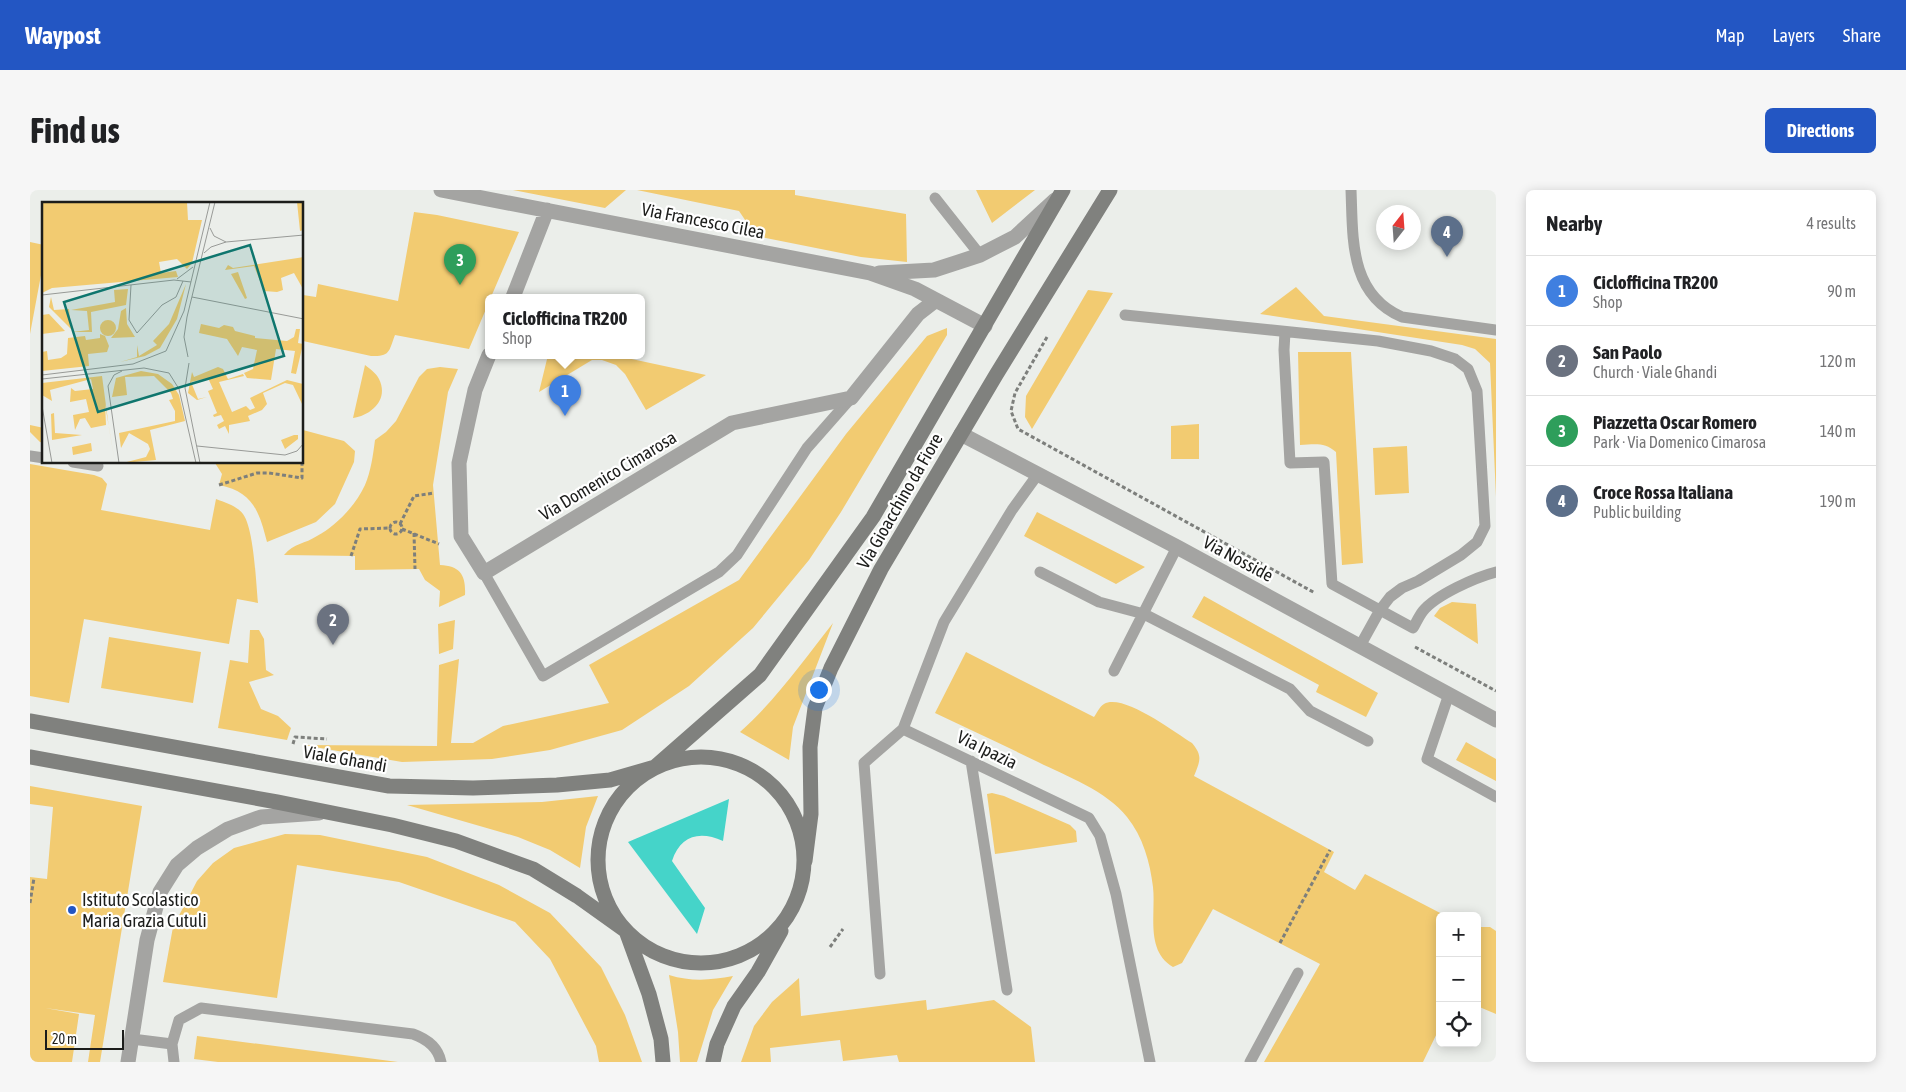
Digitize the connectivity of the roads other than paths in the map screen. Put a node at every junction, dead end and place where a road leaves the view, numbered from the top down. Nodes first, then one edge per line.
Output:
1 (441, 190) edge
2 (1110, 190) edge
3 (1115, 190) edge
4 (1351, 190) edge
5 (1061, 193) edge
6 (934, 198) dead end
7 (547, 210) junction
8 (1096, 214) junction
9 (980, 255) junction
10 (870, 273) junction
11 (513, 294) edge
12 (936, 300) junction
13 (1125, 315) dead end
14 (985, 326) junction
15 (1496, 330) edge
16 (1285, 332) junction
17 (488, 359) edge
18 (852, 398) junction
19 (961, 434) junction
20 (86, 464) edge
21 (98, 466) dead end
22 (1038, 474) junction
23 (1177, 547) junction
24 (1040, 572) dead end
25 (1496, 572) edge
26 (484, 574) junction
27 (1380, 610) junction
28 (1144, 614) junction
29 (1360, 646) junction
30 (1114, 671) dead end
31 (1449, 694) junction
32 (1496, 720) edge
33 (30, 721) edge
34 (903, 729) junction
35 (1368, 741) dead end
36 (30, 757) edge
37 (971, 761) junction
38 (655, 767) junction
39 (1496, 798) edge
40 (328, 812) junction
41 (805, 861) junction
42 (794, 908) junction
43 (626, 931) junction
44 (1298, 973) dead end
45 (880, 974) dead end
46 (1007, 990) dead end
47 (132, 1038) junction
48 (172, 1044) junction
49 (128, 1062) edge
50 (174, 1062) edge
51 (441, 1062) edge
52 (663, 1062) edge
53 (713, 1062) edge
54 (1150, 1062) edge
55 (1250, 1062) edge

1 - 7 street, Via Francesco Cilea
2 - 8 main road, Via Gioacchino da Fiore
3 - 8 street
4 - 15 lane
5 - 9 street
5 - 14 main road, Via Gioacchino da Fiore
6 - 9 lane
7 - 10 street, Via Francesco Cilea
7 - 11 street
8 - 19 main road, Via Gioacchino da Fiore
9 - 10 street
10 - 12 street
12 - 14 street
12 - 18 street
13 - 16 lane
14 - 38 main road, Via Gioacchino da Fiore
16 - 27 lane
16 - 27 lane
17 - 26 street
18 - 26 street, Via Domenico Cimarosa
18 - 26 lane
19 - 22 street, Via Nosside
19 - 41 main road, Via Gioacchino da Fiore
20 - 21 lane
22 - 23 street, Via Nosside
22 - 34 lane
23 - 28 lane
23 - 29 street, Via Nosside
24 - 28 lane
25 - 27 lane
27 - 29 lane
28 - 30 lane
28 - 35 lane
29 - 31 street, Via Nosside
31 - 32 street, Via Nosside
31 - 39 lane
33 - 38 main road, Viale Ghandi
34 - 37 lane, Via Ipazia
34 - 45 lane
36 - 40 main road
37 - 46 lane
37 - 54 lane, Via Ipazia
38 - 41 main road, Viale Ghandi
38 - 43 main road
40 - 43 main road
40 - 47 street
41 - 42 main road
42 - 43 main road
42 - 53 main road
43 - 52 main road
44 - 55 lane
47 - 48 lane
47 - 49 street
48 - 50 lane
48 - 51 lane

